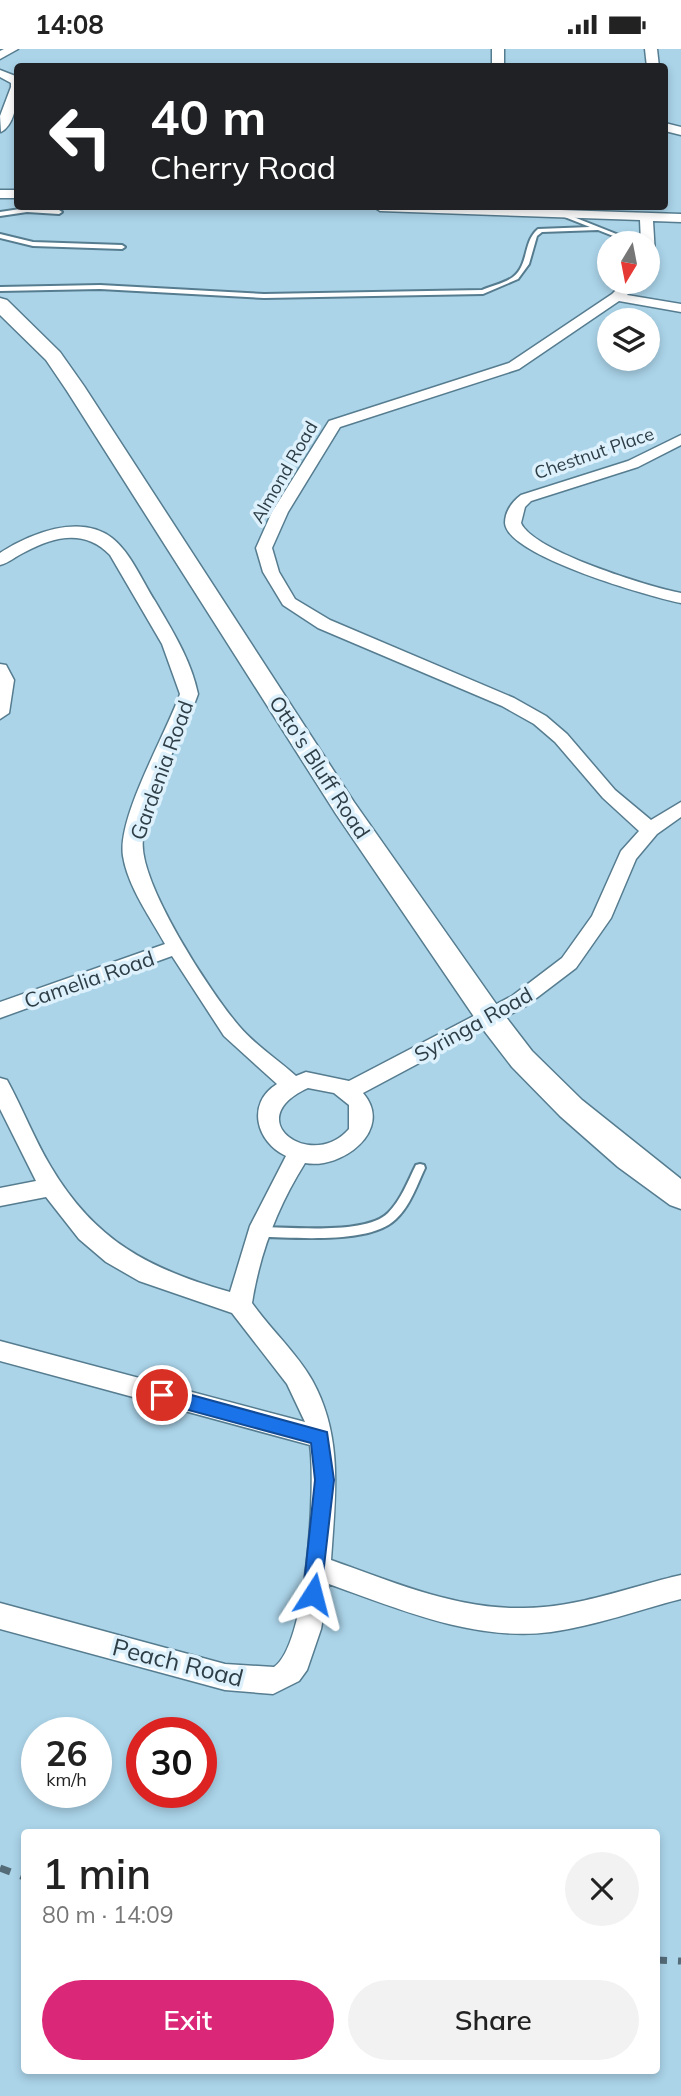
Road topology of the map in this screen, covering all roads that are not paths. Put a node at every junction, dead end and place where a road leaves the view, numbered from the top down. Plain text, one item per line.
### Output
1 (12, 49) edge
2 (0, 55) edge
3 (14, 97) edge
4 (1, 128) edge
5 (18, 210) edge
6 (43, 210) edge
7 (510, 210) edge
8 (59, 212) dead end
9 (559, 213) junction
10 (0, 214) edge
11 (646, 217) junction
12 (681, 218) edge
13 (596, 229) junction
14 (602, 231) edge
15 (647, 231) edge
16 (0, 236) edge
17 (122, 247) dead end
18 (0, 289) edge
19 (620, 294) edge
20 (617, 297) junction
21 (0, 304) edge
22 (681, 308) edge
23 (681, 439) edge
24 (0, 561) edge
25 (681, 598) edge
26 (0, 669) edge
27 (0, 713) edge
28 (681, 808) edge
29 (650, 829) junction
30 (177, 947) junction
31 (0, 1010) edge
32 (489, 1016) junction
33 (291, 1084) junction
34 (0, 1086) edge
35 (349, 1091) junction
36 (299, 1154) junction
37 (420, 1168) dead end
38 (50, 1187) junction
39 (681, 1196) edge
40 (0, 1197) edge
41 (259, 1232) junction
42 (240, 1305) junction
43 (0, 1351) edge
44 (320, 1437) junction
45 (318, 1568) junction
46 (681, 1587) edge
47 (0, 1616) edge

1 - 2 street
3 - 4 street
5 - 10 lane
6 - 8 lane
7 - 9 street
9 - 11 street
9 - 13 lane
11 - 12 street
11 - 15 street
13 - 14 lane
13 - 18 lane
16 - 17 lane
19 - 20 street, Almond Road
20 - 22 street
20 - 29 street, Almond Road
21 - 32 main road, Otto's Bluff Road
23 - 25 street, Chestnut Place
24 - 30 street, Gardenia Road
26 - 27 street
28 - 29 street, Syringa Road
29 - 32 street, Syringa Road
30 - 31 street, Camelia Road
30 - 33 street, Gardenia Road
32 - 35 street, Syringa Road
32 - 39 main road, Otto's Bluff Road
33 - 35 street
33 - 36 street
34 - 38 street
35 - 36 street
36 - 41 street
37 - 41 lane
38 - 40 street
38 - 42 street
41 - 42 street
42 - 44 street
43 - 44 street
44 - 45 street
45 - 46 street
45 - 47 street, Peach Road

